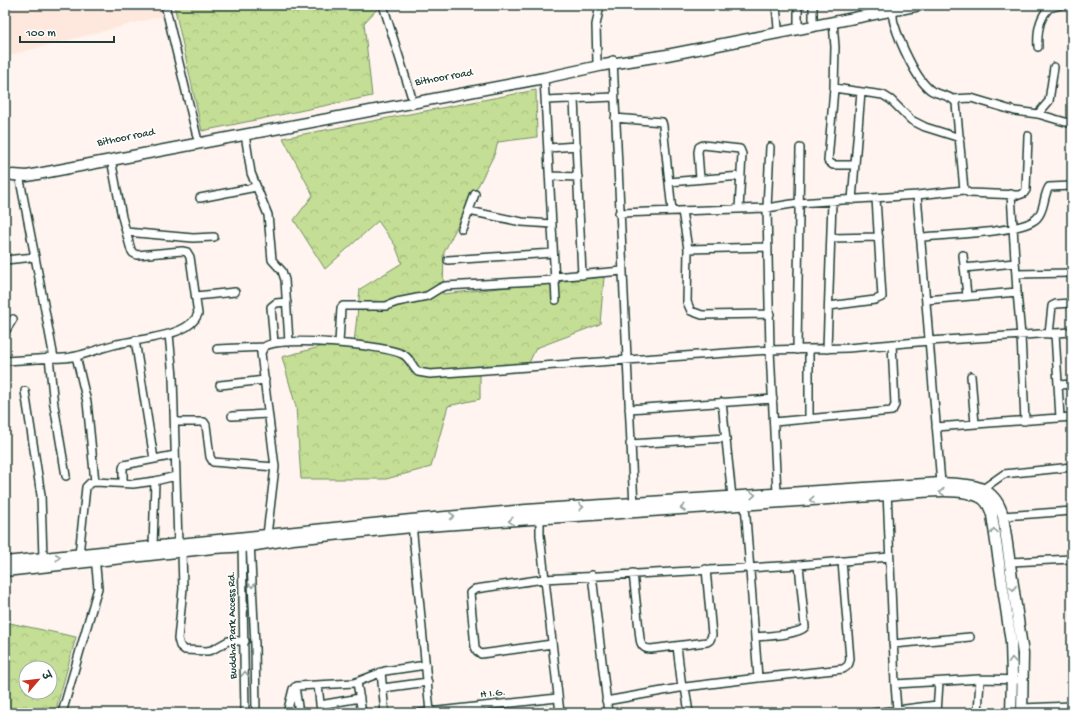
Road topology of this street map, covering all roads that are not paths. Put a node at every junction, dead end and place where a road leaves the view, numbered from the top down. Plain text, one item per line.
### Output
1 (165, 5) edge
2 (383, 5) edge
3 (600, 5) edge
4 (776, 5) edge
5 (798, 5) edge
6 (813, 5) edge
7 (920, 5) edge
8 (1061, 5) edge
9 (892, 7) edge
10 (813, 21) junction
11 (833, 22) junction
12 (798, 24) junction
13 (778, 28) junction
14 (1038, 47) dead end
15 (613, 61) junction
16 (597, 62) junction
17 (1054, 66) dead end
18 (544, 78) junction
19 (834, 88) junction
20 (861, 92) junction
21 (412, 95) junction
22 (614, 97) junction
23 (574, 99) junction
24 (953, 99) junction
25 (546, 100) junction
26 (1038, 114) junction
27 (615, 118) junction
28 (1072, 124) edge
29 (245, 134) junction
30 (1028, 136) dead end
31 (197, 137) junction
32 (960, 138) junction
33 (577, 146) junction
34 (770, 147) dead end
35 (548, 148) junction
36 (800, 148) dead end
37 (111, 159) junction
38 (855, 165) junction
39 (12, 176) edge
40 (550, 176) junction
41 (741, 176) junction
42 (578, 177) junction
43 (700, 179) junction
44 (669, 182) junction
45 (1072, 186) edge
46 (256, 187) junction
47 (964, 190) junction
48 (475, 194) dead end
49 (1011, 194) junction
50 (917, 195) junction
51 (200, 198) dead end
52 (876, 198) junction
53 (852, 200) junction
54 (832, 201) junction
55 (798, 203) junction
56 (767, 208) junction
57 (739, 209) junction
58 (682, 210) junction
59 (469, 211) junction
60 (672, 211) junction
61 (619, 213) junction
62 (552, 224) junction
63 (462, 229) dead end
64 (1012, 229) junction
65 (126, 232) junction
66 (214, 237) dead end
67 (879, 237) junction
68 (920, 237) junction
69 (831, 238) junction
70 (768, 247) junction
71 (688, 249) junction
72 (553, 252) junction
73 (963, 255) dead end
74 (35, 257) junction
75 (5, 260) edge
76 (448, 260) dead end
77 (1015, 263) junction
78 (964, 268) junction
79 (622, 271) junction
80 (1072, 273) edge
81 (1016, 274) junction
82 (582, 275) junction
83 (554, 279) junction
84 (235, 292) dead end
85 (1017, 292) junction
86 (196, 296) junction
87 (967, 296) junction
88 (556, 300) dead end
89 (926, 300) junction
90 (287, 302) junction
91 (1072, 303) edge
92 (829, 306) junction
93 (770, 314) junction
94 (12, 319) dead end
95 (5, 332) edge
96 (1072, 332) edge
97 (1052, 333) junction
98 (169, 334) junction
99 (1021, 336) junction
100 (135, 340) junction
101 (929, 341) junction
102 (289, 342) junction
103 (274, 343) junction
104 (339, 343) junction
105 (892, 344) junction
106 (264, 347) junction
107 (217, 349) dead end
108 (809, 349) junction
109 (827, 349) junction
110 (770, 350) junction
111 (797, 350) junction
112 (76, 356) junction
113 (52, 357) junction
114 (5, 361) edge
115 (626, 361) junction
116 (971, 376) dead end
117 (265, 380) junction
118 (1072, 384) edge
119 (220, 385) dead end
120 (1059, 385) junction
121 (25, 391) dead end
122 (773, 399) junction
123 (722, 402) junction
124 (629, 409) junction
125 (268, 414) junction
126 (232, 416) dead end
127 (1072, 417) edge
128 (1060, 418) junction
129 (809, 419) junction
130 (1025, 421) junction
131 (174, 422) junction
132 (774, 422) junction
133 (975, 424) junction
134 (936, 427) junction
135 (726, 438) junction
136 (630, 444) junction
137 (175, 454) junction
138 (154, 459) junction
139 (275, 467) junction
140 (1072, 467) edge
141 (66, 476) dead end
142 (176, 476) junction
143 (155, 481) junction
144 (95, 482) junction
145 (123, 483) junction
146 (940, 483) junction
147 (983, 489) junction
148 (886, 491) junction
149 (777, 494) junction
150 (975, 496) junction
151 (732, 497) junction
152 (744, 504) junction
153 (634, 508) junction
154 (1072, 511) edge
155 (540, 514) junction
156 (1003, 516) junction
157 (412, 524) junction
158 (267, 535) junction
159 (246, 542) junction
160 (153, 547) junction
161 (180, 548) junction
162 (79, 555) junction
163 (95, 557) junction
164 (888, 557) junction
165 (43, 558) junction
166 (1072, 559) edge
167 (842, 561) junction
168 (5, 562) edge
169 (1010, 562) junction
170 (799, 565) junction
171 (749, 567) junction
172 (706, 569) junction
173 (5, 570) edge
174 (633, 573) junction
175 (592, 576) junction
176 (544, 579) junction
177 (755, 637) junction
178 (970, 638) dead end
179 (245, 641) junction
180 (552, 644) junction
181 (893, 644) junction
182 (678, 646) junction
183 (426, 665) junction
184 (381, 672) junction
185 (758, 678) junction
186 (980, 679) junction
187 (1012, 680) junction
188 (1023, 680) junction
189 (357, 682) junction
190 (428, 682) junction
191 (939, 682) junction
192 (895, 684) junction
193 (318, 685) junction
194 (295, 686) junction
195 (383, 688) junction
196 (683, 688) junction
197 (360, 698) junction
198 (557, 698) junction
199 (606, 701) junction
200 (320, 705) junction
201 (1072, 706) edge
202 (937, 709) edge
203 (897, 710) junction
204 (459, 711) edge
205 (1022, 711) edge
206 (430, 712) junction
207 (62, 713) edge
208 (246, 713) edge
209 (256, 713) edge
210 (287, 713) edge
211 (299, 713) edge
212 (321, 713) edge
213 (362, 713) edge
214 (385, 713) edge
215 (420, 713) edge
216 (560, 713) edge
217 (608, 713) edge
218 (689, 713) edge
219 (874, 713) edge
220 (978, 713) edge
221 (1011, 713) edge

1 - 31 street
2 - 21 street
3 - 16 street
4 - 13 street
5 - 12 street
6 - 10 street
7 - 9 street
8 - 14 street
9 - 10 street, Bithoor road
9 - 11 street
9 - 24 street
10 - 12 street, Bithoor road
11 - 15 street
11 - 19 street
12 - 13 street, Bithoor road
13 - 15 street, Bithoor road
15 - 16 street, Bithoor road
15 - 18 street
15 - 22 street
16 - 21 street, Bithoor road
17 - 26 street
18 - 25 street
18 - 29 street
19 - 20 street
19 - 38 street
20 - 32 street
20 - 38 street
21 - 31 street, Bithoor road
22 - 23 street
22 - 27 street
23 - 25 street
23 - 33 street
24 - 26 street
24 - 32 street
25 - 35 street
26 - 28 street
27 - 44 street
27 - 61 street
29 - 37 street
29 - 46 street
30 - 49 street
31 - 39 street, Bithoor road
32 - 47 street
33 - 35 street
33 - 42 street
34 - 56 street
35 - 40 street
36 - 55 street
37 - 39 street
37 - 65 street
38 - 53 street
39 - 74 street
40 - 42 street
40 - 62 street
41 - 43 street
41 - 43 street
41 - 57 street
42 - 82 street
43 - 44 street
44 - 60 street
45 - 64 street
46 - 51 street
46 - 90 street
47 - 49 street
47 - 50 street
48 - 59 street
49 - 64 street
50 - 52 street
50 - 68 street
52 - 53 street
52 - 67 street
53 - 54 street
54 - 55 street
54 - 69 street
55 - 56 street
55 - 111 street
56 - 57 street
56 - 70 street
57 - 58 street
58 - 60 street
58 - 71 street
59 - 62 street
59 - 63 street
60 - 61 street
61 - 79 street
62 - 72 street
64 - 68 street
64 - 77 street
65 - 66 street
65 - 86 street
67 - 69 street
67 - 92 street
68 - 89 street
69 - 92 street
70 - 71 street
70 - 93 street
71 - 93 street
72 - 76 street
72 - 83 street
73 - 78 street
74 - 75 street
74 - 113 street
77 - 78 street
77 - 81 street
78 - 87 street
79 - 82 street
79 - 115 street
80 - 81 street
81 - 85 street
82 - 83 street
83 - 88 street
83 - 104 street
84 - 86 street
85 - 87 street
85 - 99 street
86 - 98 street
87 - 89 street
89 - 101 street
90 - 102 street
90 - 103 street
91 - 97 street
92 - 109 street
93 - 110 street
94 - 95 street
96 - 97 street
97 - 99 street
97 - 120 street
98 - 100 street
98 - 131 street
99 - 101 street
99 - 130 street
100 - 112 street
100 - 138 street
101 - 105 street
101 - 134 street
102 - 103 street
102 - 104 street
103 - 106 street
104 - 115 street
105 - 109 street
105 - 129 street
106 - 107 street
106 - 117 street
108 - 109 street
108 - 111 street
108 - 129 street
110 - 111 street
110 - 115 street
110 - 122 street
112 - 113 street
112 - 144 street
113 - 114 street
113 - 141 street
115 - 124 street
116 - 133 street
117 - 119 street
117 - 125 street
118 - 120 street
120 - 128 street
121 - 165 street
122 - 123 street
122 - 132 street
123 - 124 street
123 - 135 street
124 - 136 street
125 - 126 street
125 - 139 street
127 - 128 street
128 - 130 street
129 - 132 street
130 - 133 street
131 - 137 street
131 - 139 street
132 - 149 street
133 - 134 street
134 - 146 street
135 - 136 street
135 - 151 street
136 - 153 street
137 - 138 street
137 - 142 street
138 - 145 street
139 - 158 street
140 - 147 street
142 - 143 street
142 - 161 street
143 - 145 street
143 - 160 street
144 - 145 street
144 - 162 street
146 - 147 street
146 - 148 street
147 - 150 street
147 - 156 street
148 - 149 street
150 -> 148 street
148 -> 152 street
148 - 164 street
151 -> 149 street
187 -> 150 street
151 - 153 street
152 -> 153 street
152 - 171 street
153 - 155 street
154 - 156 street
155 - 157 street
155 - 176 street
156 - 169 street
157 - 158 street
157 - 159 street
157 - 183 street
158 - 159 street
159 - 161 street
159 - 179 street, Buddha Park Access Rd.
159 -> 209 street, Buddha Park Access Rd.
160 - 161 street
160 - 163 street
161 - 163 street
161 - 179 street
162 - 163 street
165 -> 162 street
163 - 173 street
163 - 207 street
164 - 167 street
164 - 181 street
165 - 168 street
166 - 169 street
167 - 170 street
167 - 185 street
169 -> 188 street
170 - 171 street
170 - 177 street
171 - 172 street
171 - 177 street
172 - 174 street
172 - 182 street
174 - 175 street
174 - 182 street
175 - 176 street
175 - 199 street
176 - 180 street
176 - 180 street
177 - 185 street
178 - 181 street
208 -> 179 street, Buddha Park Access Rd.
180 - 198 street
181 - 192 street
182 - 196 street
183 - 184 street
183 - 190 street
184 - 189 street
184 - 195 street
185 - 196 street
186 - 187 street
186 - 191 street
186 - 220 street
187 - 188 street
187 - 221 street
188 - 205 street
189 - 193 street
189 - 197 street
190 - 195 street
190 - 206 street
191 - 192 street
191 - 202 street
192 - 203 street
193 - 194 street
193 - 200 street
194 - 210 street
194 - 211 street
195 - 214 street
196 - 199 street
196 - 218 street
197 - 200 street
197 - 213 street
198 - 204 street, H I.G.
198 - 216 street
199 - 217 street
200 - 212 street
201 - 205 street
202 - 203 street
203 - 219 street
204 - 206 street, H I.G.
206 - 215 street, H I.G.

